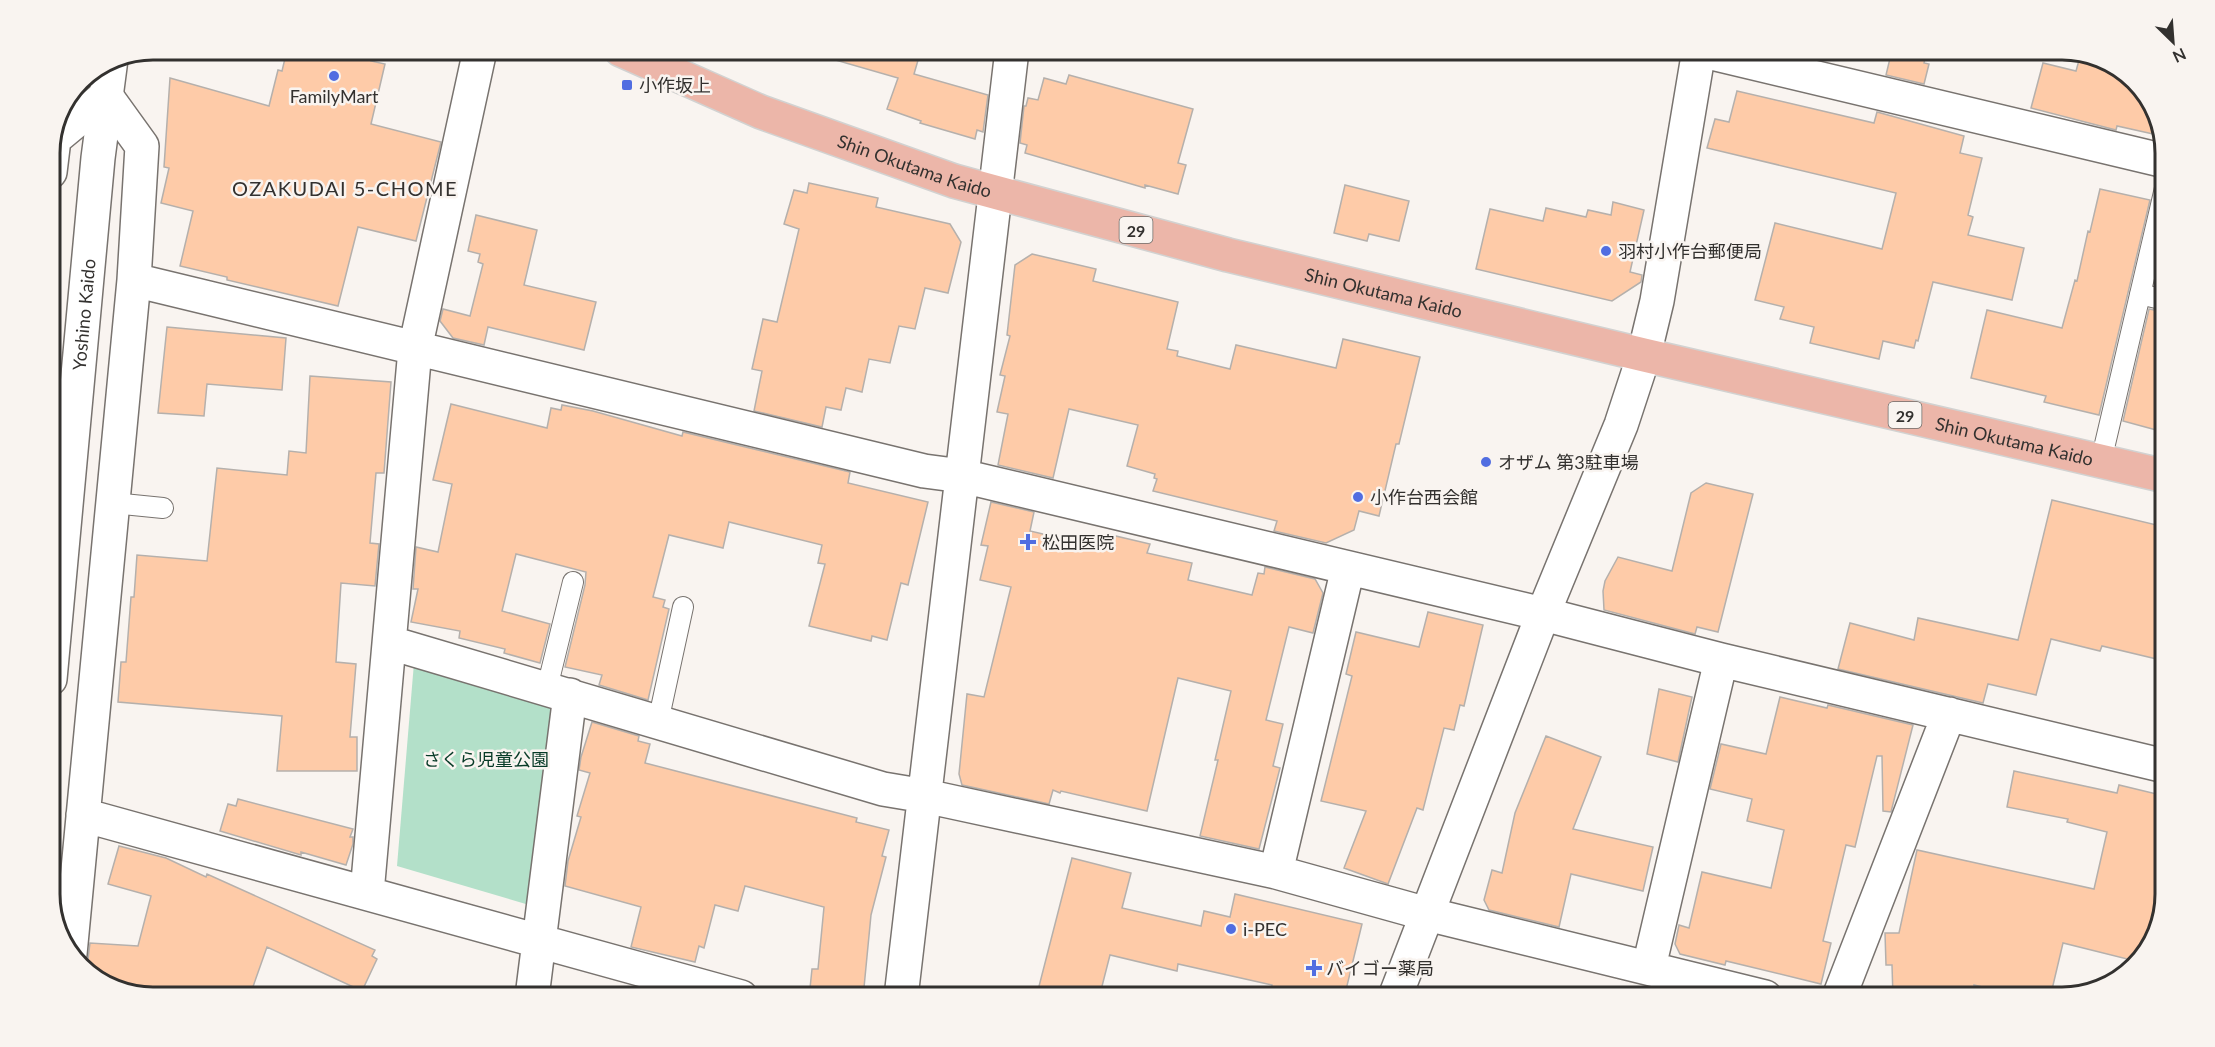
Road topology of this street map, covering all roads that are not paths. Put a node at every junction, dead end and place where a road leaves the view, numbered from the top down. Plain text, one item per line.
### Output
1 (478, 60) edge
2 (644, 60) edge
3 (1011, 60) edge
4 (1697, 60) edge
5 (1741, 60) edge
6 (109, 70) edge
7 (106, 96) junction
8 (63, 132) edge
9 (2155, 159) edge
10 (994, 192) junction
11 (2155, 230) edge
12 (134, 280) junction
13 (2140, 294) junction
14 (2155, 298) edge
15 (415, 349) junction
16 (1644, 355) junction
17 (2101, 461) junction
18 (2155, 474) edge
19 (962, 476) junction
20 (113, 503) junction
21 (163, 508) dead end
22 (1348, 568) junction
23 (60, 570) edge
24 (573, 582) dead end
25 (683, 607) dead end
26 (1544, 614) junction
27 (391, 643) junction
28 (1721, 660) junction
29 (558, 692) junction
30 (1949, 714) junction
31 (657, 722) junction
32 (2155, 764) edge
33 (926, 796) junction
34 (84, 815) junction
35 (1276, 872) junction
36 (367, 893) junction
37 (1427, 914) junction
38 (72, 938) edge
39 (538, 942) junction
40 (1649, 967) junction
41 (533, 987) edge
42 (701, 987) edge
43 (902, 987) edge
44 (1399, 987) edge
45 (1724, 987) edge
46 (1843, 987) edge

1 - 15 street
2 - 10 main road, Shin Okutama Kaido / 29
3 - 10 street
4 - 16 street
5 - 9 street
6 - 7 street, Yoshino Kaido
7 - 8 street
7 - 12 street
7 - 23 street, Yoshino Kaido
10 - 16 main road, Shin Okutama Kaido / 29
10 - 19 street
11 - 13 lane
12 - 15 street
12 - 20 street
13 - 14 lane
13 - 17 lane
15 - 19 street
15 - 27 street
16 - 17 main road, Shin Okutama Kaido / 29
16 - 26 street
17 - 18 main road, Shin Okutama Kaido / 29
19 - 22 street
19 - 33 street
20 - 21 lane
20 - 34 street
22 - 26 street
22 - 35 street
24 - 29 lane
25 - 31 lane
26 - 28 street
26 - 37 street
27 - 29 street
27 - 36 street
28 - 30 street
28 - 40 street
29 - 31 street
29 - 39 street
30 - 32 street
30 - 46 street
31 - 33 street
33 - 35 street
33 - 43 street
34 - 36 street
34 - 38 street
35 - 37 street
36 - 39 street
37 - 40 street
37 - 44 street
39 - 41 street
39 - 42 street
40 - 45 street

